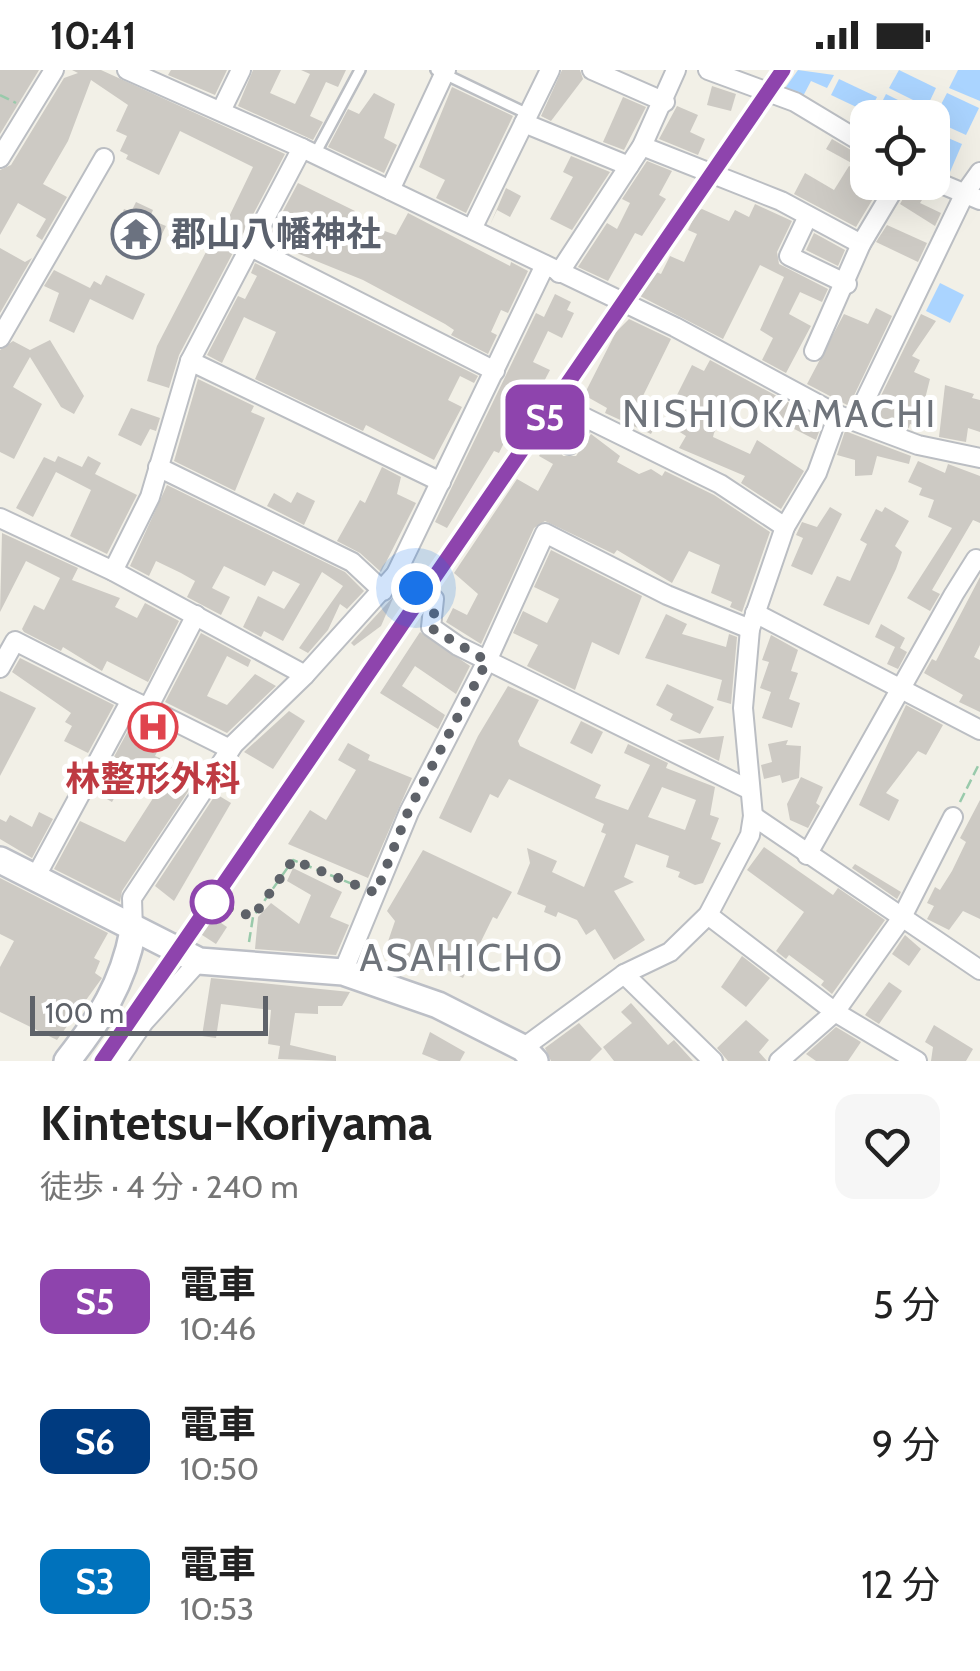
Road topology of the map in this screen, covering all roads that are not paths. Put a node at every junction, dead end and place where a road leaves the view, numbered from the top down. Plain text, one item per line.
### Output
1 (54, 70) edge
2 (127, 70) edge
3 (241, 70) edge
4 (360, 70) edge
5 (550, 70) edge
6 (592, 70) edge
7 (676, 70) edge
8 (708, 70) edge
9 (442, 72) edge
10 (665, 102) junction
11 (221, 112) junction
12 (526, 118) junction
13 (850, 135) edge
14 (642, 146) junction
15 (309, 151) junction
16 (0, 158) edge
17 (104, 158) dead end
18 (629, 166) junction
19 (980, 172) edge
20 (390, 190) junction
21 (972, 197) edge
22 (888, 200) edge
23 (808, 216) junction
24 (472, 228) junction
25 (862, 244) junction
26 (248, 246) junction
27 (552, 269) junction
28 (847, 284) junction
29 (0, 338) edge
30 (814, 352) dead end
31 (190, 360) junction
32 (496, 371) junction
33 (846, 418) junction
34 (570, 445) dead end
35 (980, 458) edge
36 (158, 467) junction
37 (441, 482) junction
38 (0, 518) edge
39 (785, 528) junction
40 (980, 561) edge
41 (113, 571) junction
42 (396, 574) junction
43 (384, 591) junction
44 (196, 615) junction
45 (753, 621) junction
46 (487, 661) junction
47 (0, 668) edge
48 (305, 675) junction
49 (902, 688) junction
50 (140, 704) junction
51 (980, 730) edge
52 (230, 749) junction
53 (748, 790) junction
54 (753, 816) junction
55 (953, 817) road end
56 (807, 855) junction
57 (0, 860) edge
58 (35, 878) junction
59 (708, 915) junction
60 (901, 919) junction
61 (133, 931) junction
62 (198, 961) junction
63 (980, 970) edge
64 (343, 972) junction
65 (624, 974) junction
66 (835, 1012) junction
67 (529, 1055) edge
68 (67, 1061) edge
69 (117, 1061) edge
70 (713, 1061) edge
71 (779, 1061) edge
72 (917, 1061) edge

1 - 16 street
2 - 11 street
3 - 11 street
4 - 15 lane
5 - 12 street
6 - 10 street
7 - 10 street
8 - 13 street
9 - 12 lane
9 - 20 street
10 - 14 street
11 - 15 street
12 - 18 street
12 - 24 street
14 - 18 street
14 - 23 street
15 - 20 street
15 - 26 street
17 - 29 street
18 - 27 street
19 - 21 street
20 - 24 street
21 - 33 street
22 - 25 street
23 - 25 street
23 - 28 street
24 - 27 street
25 - 28 street
26 - 31 street
26 - 32 street
27 - 32 street
27 - 33 street
28 - 30 street
31 - 36 street
31 - 37 street
32 - 37 street
33 - 35 street
33 - 39 street
34 - 39 street
36 - 41 street
36 - 43 street
37 - 42 street
38 - 41 street
39 - 45 street
40 - 49 street
41 - 44 street
42 - 43 street
42 - 46 street
43 - 48 street
44 - 48 street
44 - 50 street
45 - 46 street
45 - 49 street
45 - 53 street
46 - 53 street
46 - 64 street
47 - 50 street
48 - 52 street
49 - 51 street
49 - 56 street
50 - 52 street
50 - 58 street
52 - 61 street
53 - 54 street
54 - 56 street
54 - 59 street
55 - 60 street
56 - 60 street
57 - 58 main road
58 - 61 main road
59 - 65 street
59 - 66 street
60 - 63 street
60 - 66 street
61 - 62 main road
61 - 68 main road
62 - 64 main road
62 - 69 street
64 - 67 main road
65 - 67 street
65 - 70 street
66 - 71 street
66 - 72 street

